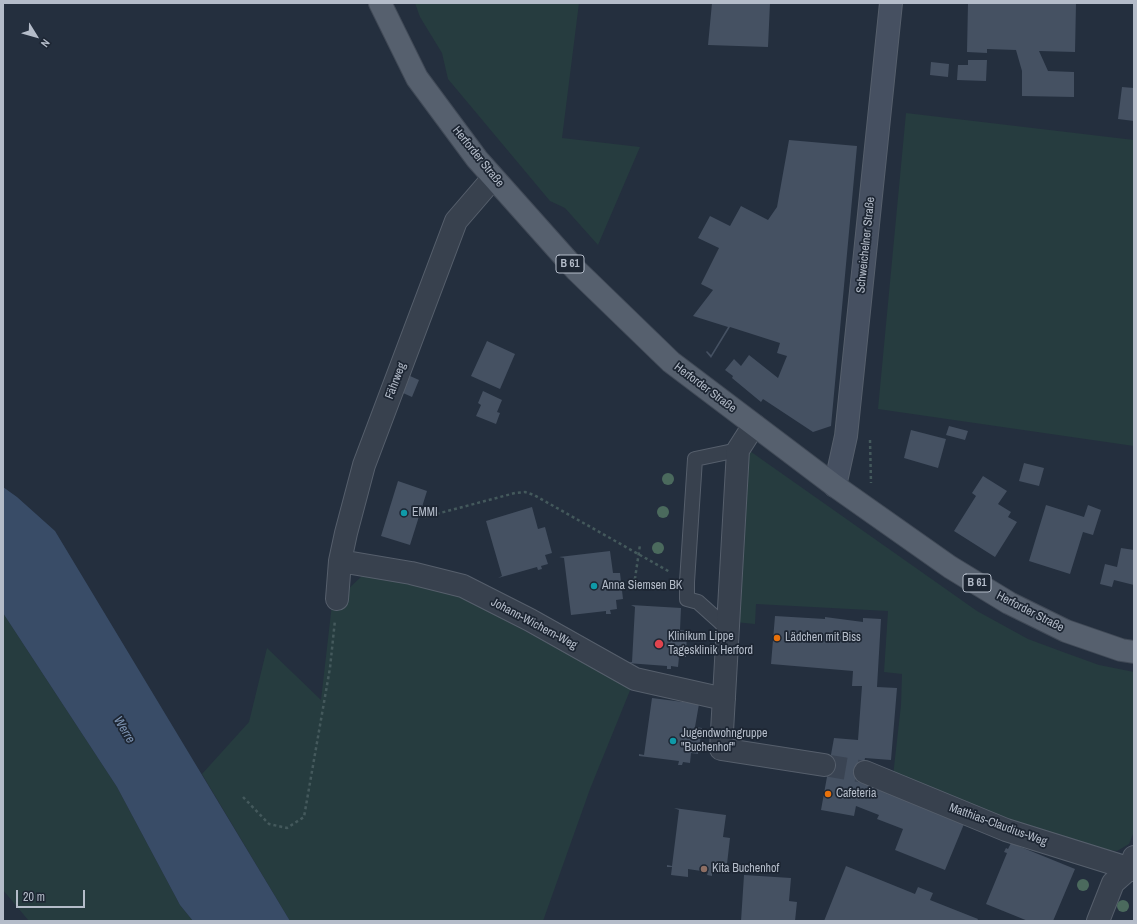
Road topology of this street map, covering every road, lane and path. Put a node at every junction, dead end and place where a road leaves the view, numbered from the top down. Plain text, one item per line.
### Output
1 (380, 3) edge
2 (891, 3) edge
3 (493, 178) junction
4 (754, 425) junction
5 (738, 450) junction
6 (835, 486) junction
7 (425, 517) dead end
8 (640, 545) dead end
9 (639, 554) junction
10 (340, 561) junction
11 (687, 582) junction
12 (634, 585) dead end
13 (337, 599) joint
14 (728, 629) junction
15 (1134, 652) edge
16 (724, 699) junction
17 (824, 765) tunnel mouth
18 (865, 772) tunnel mouth
19 (243, 797) dead end
20 (1133, 865) edge
21 (1098, 921) edge

1 - 3 main road, Herforder Straße / B 61
2 - 6 street, Schweichelner Straße
3 - 4 main road, Herforder Straße / B 61
3 - 10 street, Fährweg
4 - 5 street
4 - 6 main road, Herforder Straße / B 61
5 - 11 lane
5 - 14 street
6 - 15 main road, Herforder Straße / B 61
7 - 9 path
8 - 9 path
9 - 11 path
9 - 12 path
10 - 13 street, Fährweg
10 - 16 street, Johann-Wichern-Weg
11 - 14 lane
13 - 19 path
14 - 16 street
16 - 17 street
18 - 20 street, Matthias-Claudius-Weg
20 - 21 street

